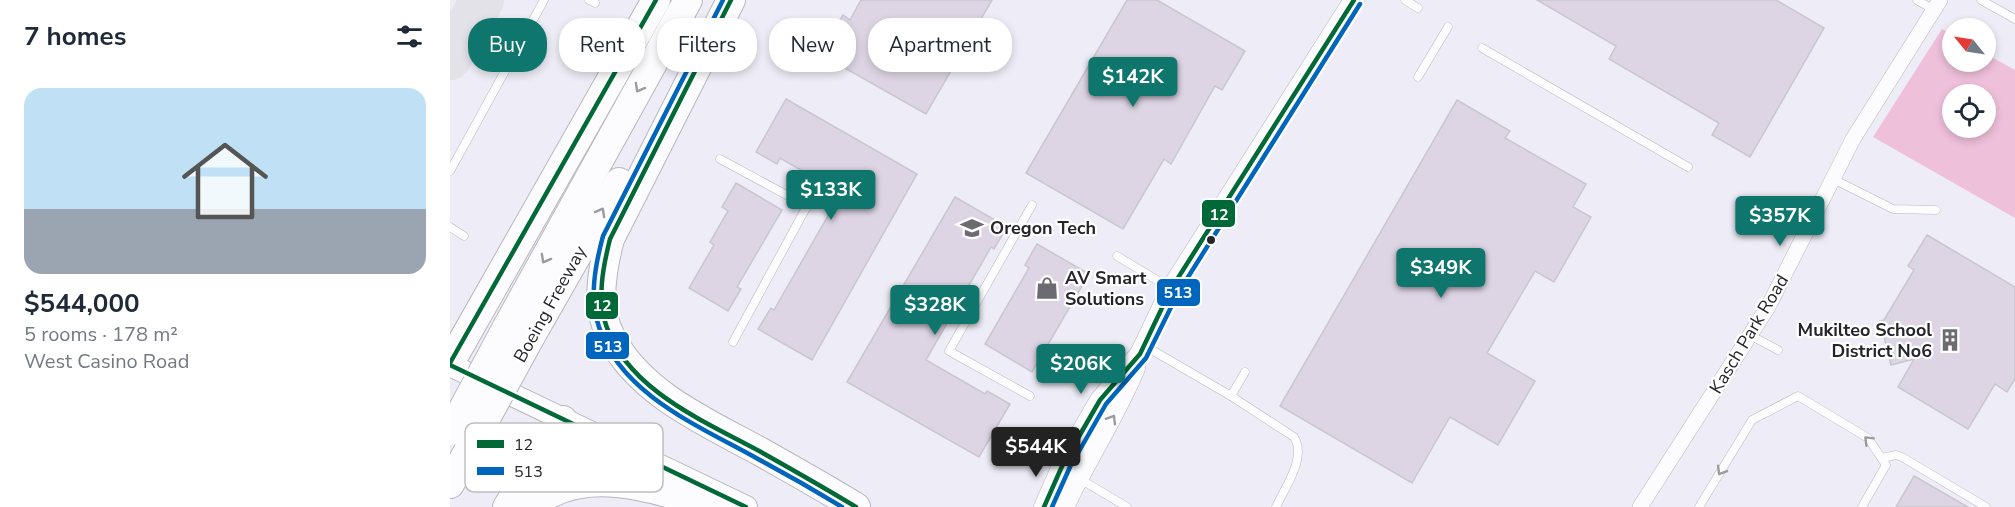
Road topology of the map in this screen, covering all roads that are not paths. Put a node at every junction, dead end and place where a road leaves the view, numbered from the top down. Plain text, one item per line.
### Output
1 (544, 0) edge
2 (656, 0) edge
3 (688, 0) edge
4 (724, 0) edge
5 (731, 0) edge
6 (1354, 0) edge
7 (1405, 0) edge
8 (1917, 0) edge
9 (1982, 0) edge
10 (1937, 5) edge
11 (1418, 8) dead end
12 (2015, 19) edge
13 (1448, 27) dead end
14 (1482, 48) dead end
15 (1418, 77) dead end
16 (720, 159) dead end
17 (1688, 167) dead end
18 (450, 171) edge
19 (1833, 179) junction
20 (1032, 205) dead end
21 (1936, 210) dead end
22 (450, 227) edge
23 (464, 236) dead end
24 (1117, 256) dead end
25 (1172, 289) junction
26 (520, 331) junction
27 (1750, 336) junction
28 (733, 342) dead end
29 (1143, 350) junction
30 (1779, 350) dead end
31 (450, 364) edge
32 (1245, 372) dead end
33 (1029, 396) dead end
34 (1232, 396) junction
35 (563, 420) junction
36 (465, 423) edge
37 (561, 423) edge
38 (569, 423) edge
39 (458, 435) edge
40 (1882, 458) junction
41 (663, 468) edge
42 (1077, 478) junction
43 (450, 484) edge
44 (517, 492) edge
45 (558, 492) edge
46 (662, 492) edge
47 (507, 507) edge
48 (530, 507) edge
49 (715, 507) edge
50 (746, 507) edge
51 (856, 507) edge
52 (1044, 507) edge
53 (1064, 507) edge
54 (1127, 507) edge
55 (1276, 507) edge
56 (1640, 507) edge
57 (1699, 507) edge
58 (1862, 507) edge
59 (1986, 507) edge

1 - 18 lane
2 - 31 highway
3 -> 26 highway, Boeing Freeway
26 -> 4 highway, Boeing Freeway
5 - 51 highway
6 - 25 street
7 - 11 lane
8 - 10 lane
9 - 12 lane
10 - 19 street, Kasch Park Road
13 - 15 lane
14 - 17 lane
16 - 28 lane
19 - 21 lane
19 - 27 street, Kasch Park Road
20 - 33 lane
22 - 23 lane
24 - 25 lane
25 - 29 street
26 - 36 highway, Boeing Freeway, bridge
27 - 30 lane
27 - 56 street, Kasch Park Road
29 - 34 lane
42 -> 29 street
29 - 52 street
31 - 35 main road
32 - 34 lane
34 - 55 lane
35 - 37 highway
35 - 38 main road
39 - 43 highway, Boeing Freeway
40 -> 57 lane
40 - 58 lane
40 - 59 lane
41 - 50 main road
42 - 53 street
42 - 54 lane
44 - 47 highway
45 - 48 highway
46 - 49 highway

